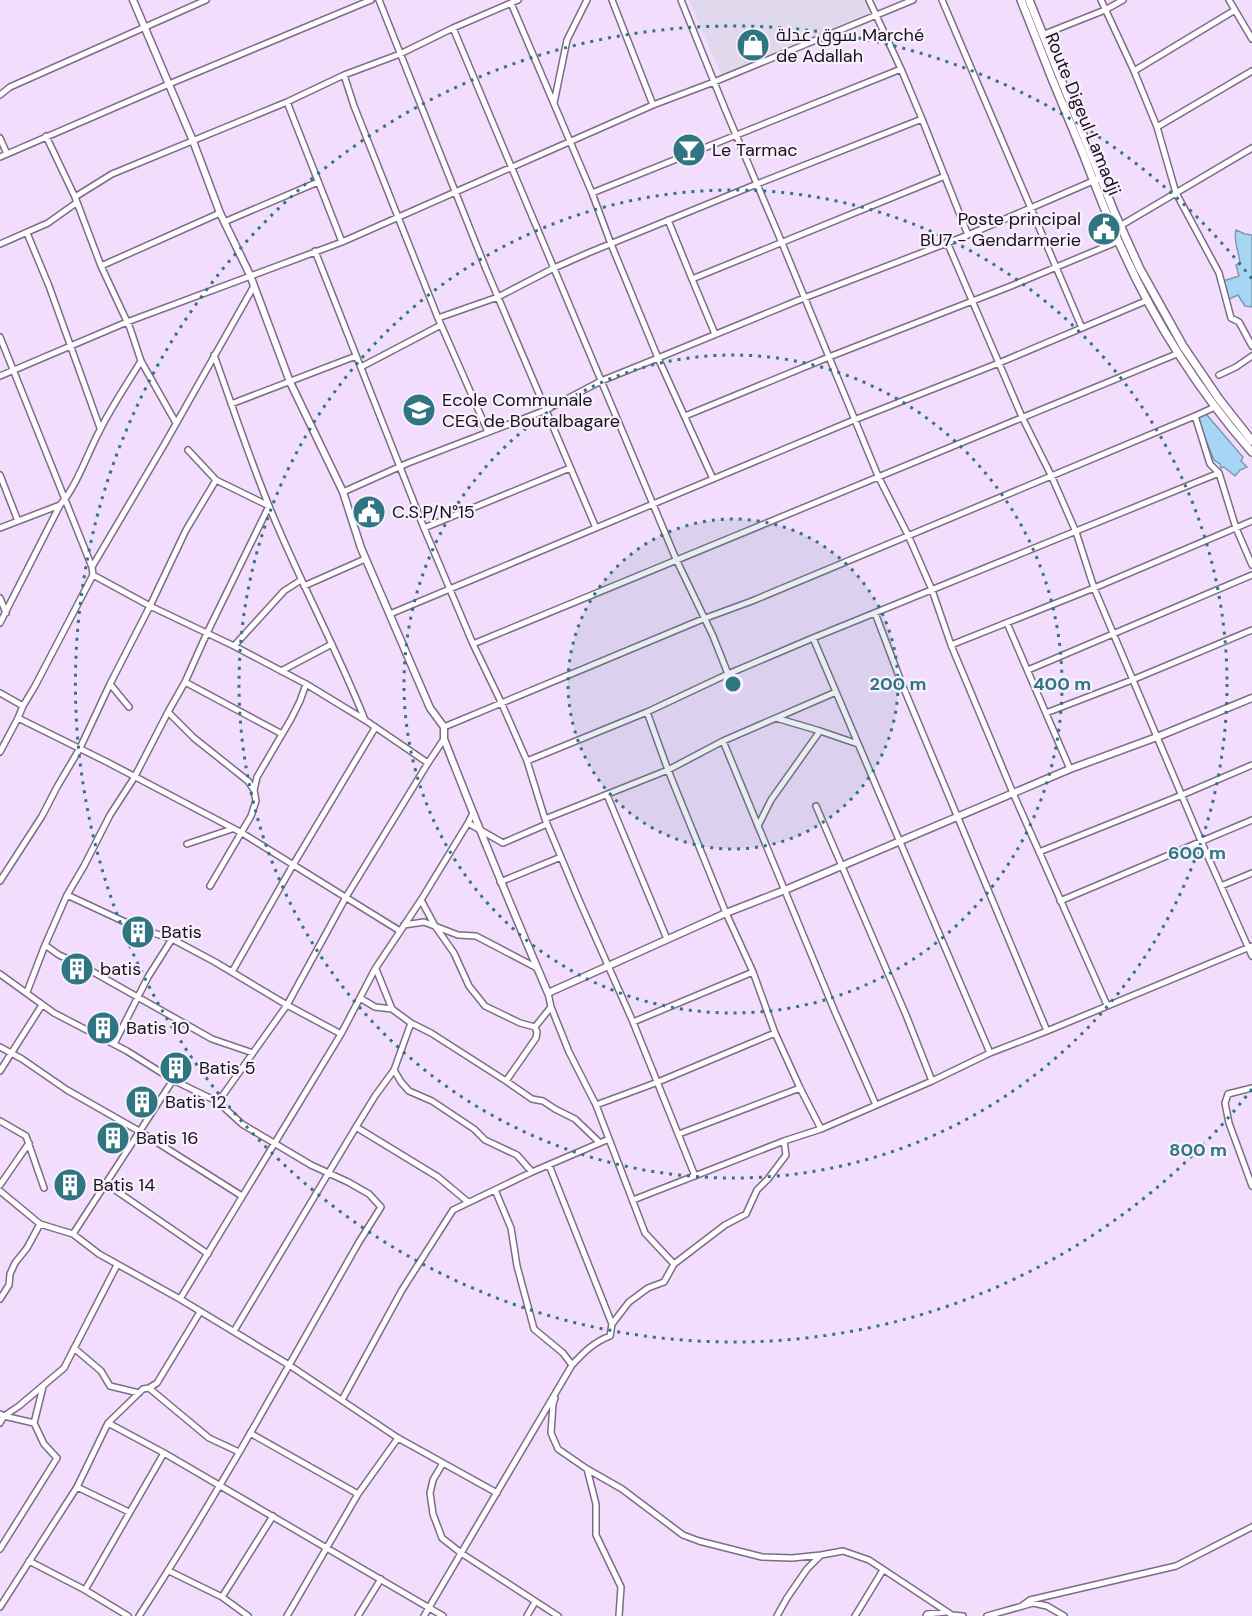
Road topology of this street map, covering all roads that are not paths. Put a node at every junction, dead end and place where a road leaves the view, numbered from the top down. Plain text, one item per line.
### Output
1 (133, 0) edge
2 (206, 0) edge
3 (371, 0) edge
4 (379, 0) edge
5 (518, 0) edge
6 (587, 0) edge
7 (612, 0) edge
8 (681, 0) edge
9 (869, 0) edge
10 (913, 0) edge
11 (942, 0) edge
12 (1021, 0) edge
13 (1029, 0) edge
14 (1101, 0) edge
15 (1124, 0) edge
16 (1229, 0) edge
17 (511, 3) junction
18 (1106, 10) junction
19 (1235, 10) junction
20 (876, 15) junction
21 (144, 26) junction
22 (453, 28) junction
23 (1042, 35) junction
24 (1252, 39) edge
25 (400, 54) junction
26 (902, 69) junction
27 (1134, 71) junction
28 (1252, 71) edge
29 (344, 75) junction
30 (714, 82) junction
31 (169, 84) junction
32 (0, 95) edge
33 (287, 102) junction
34 (554, 105) junction
35 (653, 105) junction
36 (922, 119) junction
37 (1157, 127) junction
38 (736, 135) junction
39 (46, 136) junction
40 (0, 138) edge
41 (193, 141) junction
42 (570, 142) junction
43 (1252, 148) edge
44 (7, 154) junction
45 (0, 157) edge
46 (511, 167) junction
47 (945, 176) junction
48 (1097, 180) junction
49 (318, 182) junction
50 (757, 184) junction
51 (456, 192) junction
52 (592, 193) junction
53 (1176, 193) junction
54 (75, 200) junction
55 (1031, 208) junction
56 (220, 213) junction
57 (399, 217) junction
58 (668, 220) junction
59 (224, 222) junction
60 (1120, 226) junction
61 (27, 233) junction
62 (968, 235) junction
63 (1119, 241) junction
64 (342, 242) junction
65 (947, 242) junction
66 (782, 243) junction
67 (0, 244) edge
68 (611, 244) junction
69 (315, 251) junction
70 (101, 266) junction
71 (1055, 267) junction
72 (554, 268) junction
73 (250, 275) junction
74 (692, 279) junction
75 (254, 286) junction
76 (498, 297) junction
77 (804, 298) junction
78 (972, 300) junction
79 (1148, 300) junction
80 (438, 318) junction
81 (127, 322) junction
82 (441, 325) junction
83 (1082, 328) junction
84 (715, 334) junction
85 (0, 337) edge
86 (71, 346) junction
87 (1252, 346) edge
88 (1179, 353) junction
89 (214, 355) junction
90 (356, 356) junction
91 (1252, 356) edge
92 (829, 357) junction
93 (658, 358) junction
94 (141, 361) junction
95 (999, 363) junction
96 (361, 367) junction
97 (14, 371) junction
98 (1219, 375) dead end
99 (0, 376) edge
100 (601, 381) junction
101 (290, 382) junction
102 (231, 404) junction
103 (1215, 407) junction
104 (546, 410) junction
105 (685, 416) junction
106 (1195, 416) junction
107 (1022, 417) junction
108 (854, 420) junction
109 (176, 423) junction
110 (100, 428) junction
111 (488, 432) junction
112 (1252, 441) edge
113 (188, 450) dead end
114 (1252, 452) edge
115 (400, 467) junction
116 (570, 468) junction
117 (1219, 473) junction
118 (0, 475) edge
119 (1051, 475) junction
120 (878, 476) junction
121 (713, 479) junction
122 (216, 480) junction
123 (343, 492) junction
124 (65, 499) junction
125 (653, 504) junction
126 (60, 505) junction
127 (269, 506) junction
128 (18, 521) junction
129 (1252, 521) edge
130 (0, 528) edge
131 (424, 528) junction
132 (596, 528) junction
133 (1236, 528) junction
134 (1076, 532) junction
135 (908, 535) junction
136 (365, 559) junction
137 (676, 559) junction
138 (1252, 565) edge
139 (92, 567) junction
140 (93, 575) junction
141 (1252, 575) edge
142 (302, 583) junction
143 (1094, 588) junction
144 (450, 590) junction
145 (932, 590) junction
146 (0, 598) edge
147 (150, 606) junction
148 (6, 613) junction
149 (875, 613) junction
150 (390, 614) junction
151 (703, 619) junction
152 (0, 623) edge
153 (1007, 623) junction
154 (1252, 630) edge
155 (207, 633) junction
156 (1113, 634) junction
157 (813, 639) junction
158 (332, 644) junction
159 (473, 644) junction
160 (951, 645) junction
161 (234, 646) junction
162 (1028, 670) junction
163 (281, 671) junction
164 (728, 674) junction
165 (1132, 680) junction
166 (185, 682) junction
167 (110, 684) junction
168 (306, 684) junction
169 (836, 692) junction
170 (0, 693) edge
171 (1252, 698) edge
172 (501, 702) junction
173 (22, 706) junction
174 (129, 707) dead end
175 (647, 711) junction
176 (168, 712) junction
177 (1046, 713) junction
178 (18, 718) junction
179 (776, 718) junction
180 (365, 720) junction
181 (444, 727) junction
182 (375, 728) junction
183 (820, 730) junction
184 (282, 734) junction
185 (1157, 737) junction
186 (444, 739) junction
187 (723, 741) junction
188 (858, 744) junction
189 (80, 748) junction
190 (0, 752) edge
191 (527, 761) junction
192 (428, 763) junction
193 (1252, 765) edge
194 (1070, 769) junction
195 (668, 770) junction
196 (135, 778) junction
197 (254, 790) junction
198 (1013, 793) junction
199 (607, 795) junction
200 (1182, 795) junction
201 (816, 806) dead end
202 (473, 813) junction
203 (957, 818) junction
204 (1252, 820) edge
205 (546, 821) junction
206 (468, 823) junction
207 (758, 825) junction
208 (232, 829) junction
209 (479, 831) junction
210 (242, 833) junction
211 (900, 841) junction
212 (1201, 841) junction
213 (187, 844) dead end
214 (1040, 852) junction
215 (561, 857) junction
216 (293, 865) junction
217 (843, 866) junction
218 (1252, 873) edge
219 (0, 881) edge
220 (500, 882) junction
221 (210, 886) dead end
222 (1221, 886) junction
223 (785, 890) junction
224 (68, 895) junction
225 (346, 897) junction
226 (421, 900) junction
227 (1060, 900) junction
228 (726, 912) junction
229 (404, 925) junction
230 (435, 926) junction
231 (400, 931) junction
232 (172, 939) junction
233 (667, 939) junction
234 (45, 945) junction
235 (1250, 947) edge
236 (1252, 956) edge
237 (608, 965) junction
238 (537, 968) junction
239 (375, 969) junction
240 (232, 972) junction
241 (753, 972) junction
242 (0, 974) edge
243 (27, 992) junction
244 (548, 993) junction
245 (137, 998) junction
246 (360, 998) junction
247 (42, 1005) junction
248 (287, 1005) junction
249 (1107, 1005) junction
250 (551, 1007) junction
251 (392, 1009) junction
252 (633, 1022) junction
253 (411, 1023) junction
254 (535, 1027) junction
255 (1047, 1031) junction
256 (775, 1033) junction
257 (341, 1034) junction
258 (114, 1044) junction
259 (0, 1047) edge
260 (253, 1053) junction
261 (990, 1053) junction
262 (11, 1054) junction
263 (394, 1070) junction
264 (0, 1071) edge
265 (173, 1080) junction
266 (506, 1081) junction
267 (932, 1081) junction
268 (658, 1082) junction
269 (800, 1088) junction
270 (1252, 1088) edge
271 (218, 1102) junction
272 (596, 1105) junction
273 (876, 1105) junction
274 (0, 1121) edge
275 (356, 1127) junction
276 (821, 1129) junction
277 (139, 1131) junction
278 (679, 1134) junction
279 (609, 1139) junction
280 (784, 1141) junction
281 (274, 1142) junction
282 (599, 1142) junction
283 (29, 1143) junction
284 (549, 1164) junction
285 (532, 1172) junction
286 (329, 1173) junction
287 (695, 1176) junction
288 (105, 1184) junction
289 (0, 1185) edge
290 (1252, 1186) edge
291 (44, 1188) dead end
292 (495, 1190) junction
293 (0, 1191) edge
294 (242, 1196) junction
295 (633, 1200) junction
296 (468, 1202) junction
297 (40, 1224) junction
298 (73, 1234) junction
299 (208, 1254) junction
300 (674, 1264) junction
301 (117, 1265) junction
302 (0, 1299) edge
303 (180, 1299) junction
304 (200, 1312) junction
305 (612, 1324) junction
306 (234, 1331) junction
307 (74, 1348) junction
308 (289, 1365) junction
309 (572, 1365) junction
310 (43, 1386) junction
311 (148, 1388) junction
312 (558, 1388) junction
313 (139, 1393) junction
314 (342, 1401) junction
315 (2, 1415) edge
316 (0, 1423) edge
317 (34, 1423) junction
318 (108, 1423) junction
319 (250, 1433) junction
320 (398, 1438) junction
321 (239, 1452) junction
322 (164, 1453) junction
323 (443, 1463) junction
324 (587, 1469) junction
325 (219, 1486) junction
326 (76, 1487) junction
327 (497, 1492) junction
328 (358, 1494) junction
329 (129, 1512) junction
330 (273, 1516) junction
331 (1252, 1527) edge
332 (0, 1549) edge
333 (326, 1549) junction
334 (461, 1553) junction
335 (821, 1555) junction
336 (29, 1561) junction
337 (169, 1570) junction
338 (883, 1570) junction
339 (381, 1579) junction
340 (85, 1590) junction
341 (222, 1597) junction
342 (535, 1602) junction
343 (1023, 1605) junction
344 (0, 1607) edge
345 (429, 1608) junction
346 (946, 1612) junction
347 (128, 1616) edge
348 (139, 1616) edge
349 (248, 1616) edge
350 (287, 1616) edge
351 (358, 1616) edge
352 (424, 1616) edge
353 (443, 1616) edge
354 (527, 1616) edge
355 (558, 1616) edge
356 (619, 1616) edge
357 (777, 1616) edge
358 (855, 1616) edge
359 (926, 1616) edge
360 (963, 1616) edge
361 (987, 1616) edge
362 (1064, 1616) edge

1 - 21 street
2 - 21 street
3 - 31 street
4 - 25 street
5 - 17 street
6 - 34 street
7 - 35 street
8 - 30 street
9 - 20 street
10 - 20 street
11 - 55 street
12 - 48 main road, Route Digeul Lamadji
13 - 23 main road
14 - 18 street
15 - 18 street
16 - 19 street
17 - 22 street
17 - 34 street
18 - 23 street
18 - 27 street
19 - 24 street
19 - 27 street
20 - 26 street
20 - 30 street
21 - 31 street
21 - 32 street
22 - 25 street
22 - 46 street
23 - 48 main road
25 - 29 street
25 - 51 street
26 - 36 street
26 - 38 street
27 - 37 street
28 - 37 street
29 - 33 street
29 - 57 street
30 - 35 street
30 - 38 street
31 - 39 street
31 - 41 street
33 - 41 street
33 - 49 street
34 - 42 street
35 - 42 street
36 - 47 street
36 - 50 street
37 - 53 street
38 - 50 street
38 - 52 street
39 - 44 street
39 - 54 street
40 - 44 street
41 - 54 street
41 - 56 street
42 - 46 street
42 - 52 street
43 - 53 street
44 - 45 street
46 - 51 street
46 - 72 street
47 - 62 street
47 - 66 street
48 - 55 street
48 - 60 main road
48 - 63 main road, Route Digeul Lamadji
49 - 59 street
49 - 64 street
50 - 58 street
50 - 66 street
51 - 57 street
51 - 76 street
52 - 68 street
53 - 60 street
53 - 87 street
54 - 61 street
54 - 70 street
55 - 62 street
55 - 71 street
56 - 59 street
56 - 70 street
57 - 64 street
57 - 80 street
58 - 68 street
58 - 74 street
59 - 73 street
60 - 112 main road
61 - 67 street
61 - 86 street
62 - 65 street
63 - 71 street
63 - 79 main road, Route Digeul Lamadji
64 - 69 street
65 - 77 street
65 - 78 street
66 - 74 street
66 - 77 street
68 - 72 street
68 - 93 street
69 - 73 street
69 - 90 street
70 - 81 street
71 - 78 street
71 - 83 street
72 - 76 street
72 - 100 street
73 - 75 street
73 - 81 street
74 - 84 street
75 - 89 street
75 - 101 street
76 - 80 street
76 - 104 street
77 - 84 street
77 - 92 street
78 - 92 street
78 - 95 street
79 - 83 street
79 - 88 main road, Route Digeul Lamadji
80 - 82 street
81 - 86 street
81 - 94 street
82 - 96 street
82 - 111 street
83 - 95 street
84 - 93 street
85 - 97 street
86 - 97 street
86 - 110 street
88 - 103 main road, Route Digeul Lamadji
88 - 107 street
89 - 102 street
89 - 109 street
90 - 96 street
90 - 101 street
91 - 98 street
92 - 105 street
92 - 108 street
93 - 100 street
93 - 105 street
94 - 109 street
94 - 110 street
95 - 107 street
95 - 108 street
96 - 115 street
97 - 99 street
97 - 124 street
100 - 104 street
100 - 125 street
101 - 102 street
101 - 123 street
102 - 127 street
103 - 106 street
103 - 114 main road, Route Digeul Lamadji
104 - 111 street
104 - 116 street
105 - 121 street
106 - 117 street
106 - 119 street
107 - 119 street
107 - 120 street
108 - 120 street
108 - 121 street
109 - 139 street
110 - 124 street
111 - 115 street
113 - 122 street
115 - 123 street
115 - 131 street
116 - 131 street
116 - 132 street
117 - 133 street
117 - 134 street
118 - 128 street
119 - 134 street
119 - 135 street
120 - 135 street
120 - 137 street
121 - 125 street
122 - 127 street
122 - 147 street
123 - 136 street
124 - 126 street
124 - 139 street
125 - 132 street
125 - 137 street
126 - 128 street
126 - 148 street
127 - 142 street
127 - 155 street
128 - 130 street
129 - 133 street
131 - 144 street
132 - 144 street
133 - 138 street
133 - 143 street
134 - 143 street
134 - 145 street
135 - 145 street
135 - 151 street
136 - 142 street
136 - 150 street
137 - 151 street
137 - 159 street
139 - 140 street
140 - 147 street
140 - 173 street
141 - 156 street
142 - 158 street
142 - 161 street
143 - 153 street
143 - 156 street
144 - 150 street
144 - 159 street
145 - 149 street
145 - 160 street
146 - 148 street
147 - 155 street
147 - 167 street
148 - 152 street
149 - 157 street
149 - 203 street
150 - 181 street
151 - 164 street
151 - 172 street
153 - 160 street
153 - 162 street
154 - 165 street
155 - 161 street
155 - 166 street
156 - 162 street
156 - 165 street
157 - 164 street
157 - 169 street
158 - 163 street
158 - 180 street
159 - 172 street
160 - 198 street
161 - 163 street
162 - 177 street
163 - 168 street
164 - 175 street
165 - 177 street
165 - 185 street
166 - 176 street
166 - 184 street
167 - 174 street
167 - 189 street
168 - 180 street
168 - 184 street
169 - 179 street
169 - 188 street
170 - 173 street
171 - 185 street
172 - 181 street
172 - 191 street
173 - 178 street
175 - 191 street
175 - 195 street
176 - 196 street
176 - 197 street
177 - 194 street
178 - 189 street
178 - 190 street
179 - 183 street
179 - 187 street
180 - 182 street
181 - 186 street
182 - 192 street
182 - 216 street
183 - 188 street
183 - 207 street
184 - 197 street
185 - 194 street
185 - 200 street
186 - 192 street
186 - 202 street
187 - 195 street
187 - 207 street
188 - 211 street
189 - 196 street
189 - 219 street
191 - 205 street
192 - 225 street
193 - 200 street
194 - 198 street
195 - 199 street
195 - 228 street
196 - 208 street
196 - 224 street
197 - 210 street
198 - 203 street
198 - 214 street
199 - 205 street
199 - 233 street
200 - 212 street
200 - 214 street
201 - 217 street
202 - 206 street
202 - 209 street
203 - 211 street
203 - 255 street
204 - 212 street
205 - 209 street
205 - 215 street
206 - 209 street
206 - 226 street
207 - 223 street
208 - 210 street
208 - 213 street
209 - 220 street
210 - 216 street
210 - 221 street
211 - 217 street
211 - 261 street
212 - 222 street
212 - 227 street
214 - 227 street
215 - 220 street
215 - 237 street
216 - 225 street
216 - 240 street
217 - 223 street
217 - 267 street
218 - 222 street
220 - 238 street
222 - 235 street
223 - 228 street
223 - 273 street
224 - 232 street
224 - 234 street
225 - 231 street
225 - 248 street
226 - 229 street
226 - 230 street
227 - 249 street
228 - 233 street
228 - 241 street
229 - 230 street
229 - 231 street
230 - 238 street
230 - 254 street
231 - 239 street
232 - 240 street
232 - 245 street
233 - 237 street
234 - 243 street
234 - 245 street
235 - 236 street
235 - 249 street
237 - 244 street
237 - 252 street
238 - 244 street
239 - 246 street
239 - 251 street
240 - 248 street
241 - 252 street
241 - 256 street
242 - 243 street
243 - 247 street
244 - 250 street
245 - 258 street
245 - 260 street
246 - 251 street
246 - 257 street
247 - 258 street
247 - 262 street
248 - 257 street
248 - 260 street
249 - 255 street
250 - 254 street
250 - 272 street
251 - 253 street
252 - 268 street
253 - 263 street
253 - 266 street
254 - 266 street
255 - 261 street
256 - 268 street
256 - 269 street
257 - 281 street
258 - 265 street
259 - 262 street
260 - 271 street
261 - 267 street
262 - 264 street
262 - 277 street
263 - 275 street
263 - 285 street
265 - 271 street
265 - 277 street
266 - 282 street
267 - 273 street
268 - 272 street
268 - 278 street
269 - 276 street
269 - 278 street
270 - 290 street
271 - 281 street
272 - 279 street
273 - 276 street
274 - 283 street
275 - 286 street
275 - 296 street
276 - 280 street
277 - 288 street
277 - 294 street
278 - 287 street
279 - 282 street
279 - 295 street
280 - 287 street
280 - 300 street
281 - 286 street
281 - 294 street
282 - 284 street
283 - 289 street
283 - 291 street
284 - 285 street
284 - 305 street
285 - 292 street
286 - 306 street
286 - 308 street
287 - 295 street
288 - 298 street
288 - 299 street
292 - 296 street
292 - 309 street
293 - 297 street
294 - 299 street
295 - 300 street
296 - 314 street
297 - 298 street
297 - 302 street
298 - 301 street
299 - 303 street
300 - 305 street
301 - 303 street
301 - 307 street
303 - 304 street
304 - 306 street
304 - 311 street
305 - 309 street
306 - 308 street
307 - 310 street
307 - 313 street
308 - 314 street
308 - 319 street
309 - 312 street
310 - 315 street
310 - 317 street
311 - 313 street
311 - 321 street
312 - 324 street
312 - 327 street
313 - 318 street
314 - 320 street
315 - 316 street
315 - 317 street
317 - 332 street
318 - 322 street
318 - 326 street
319 - 321 street
319 - 328 street
320 - 323 street
320 - 328 street
321 - 325 street
322 - 325 street
322 - 329 street
323 - 327 street
323 - 334 street
324 - 335 street
324 - 356 street
325 - 330 street
325 - 337 street
326 - 329 street
326 - 336 street
327 - 334 street
328 - 333 street
329 - 340 street
330 - 333 street
330 - 341 street
331 - 343 street
333 - 339 street
333 - 350 street
334 - 342 street
334 - 345 street
335 - 338 street
335 - 357 street
336 - 340 street
336 - 344 street
337 - 341 street
337 - 348 street
338 - 346 street
338 - 358 street
339 - 345 street
339 - 351 street
340 - 347 street
341 - 349 street
342 - 354 street
342 - 355 street
343 - 361 street
343 - 362 street
345 - 352 street
345 - 353 street
346 - 359 street
346 - 360 street

